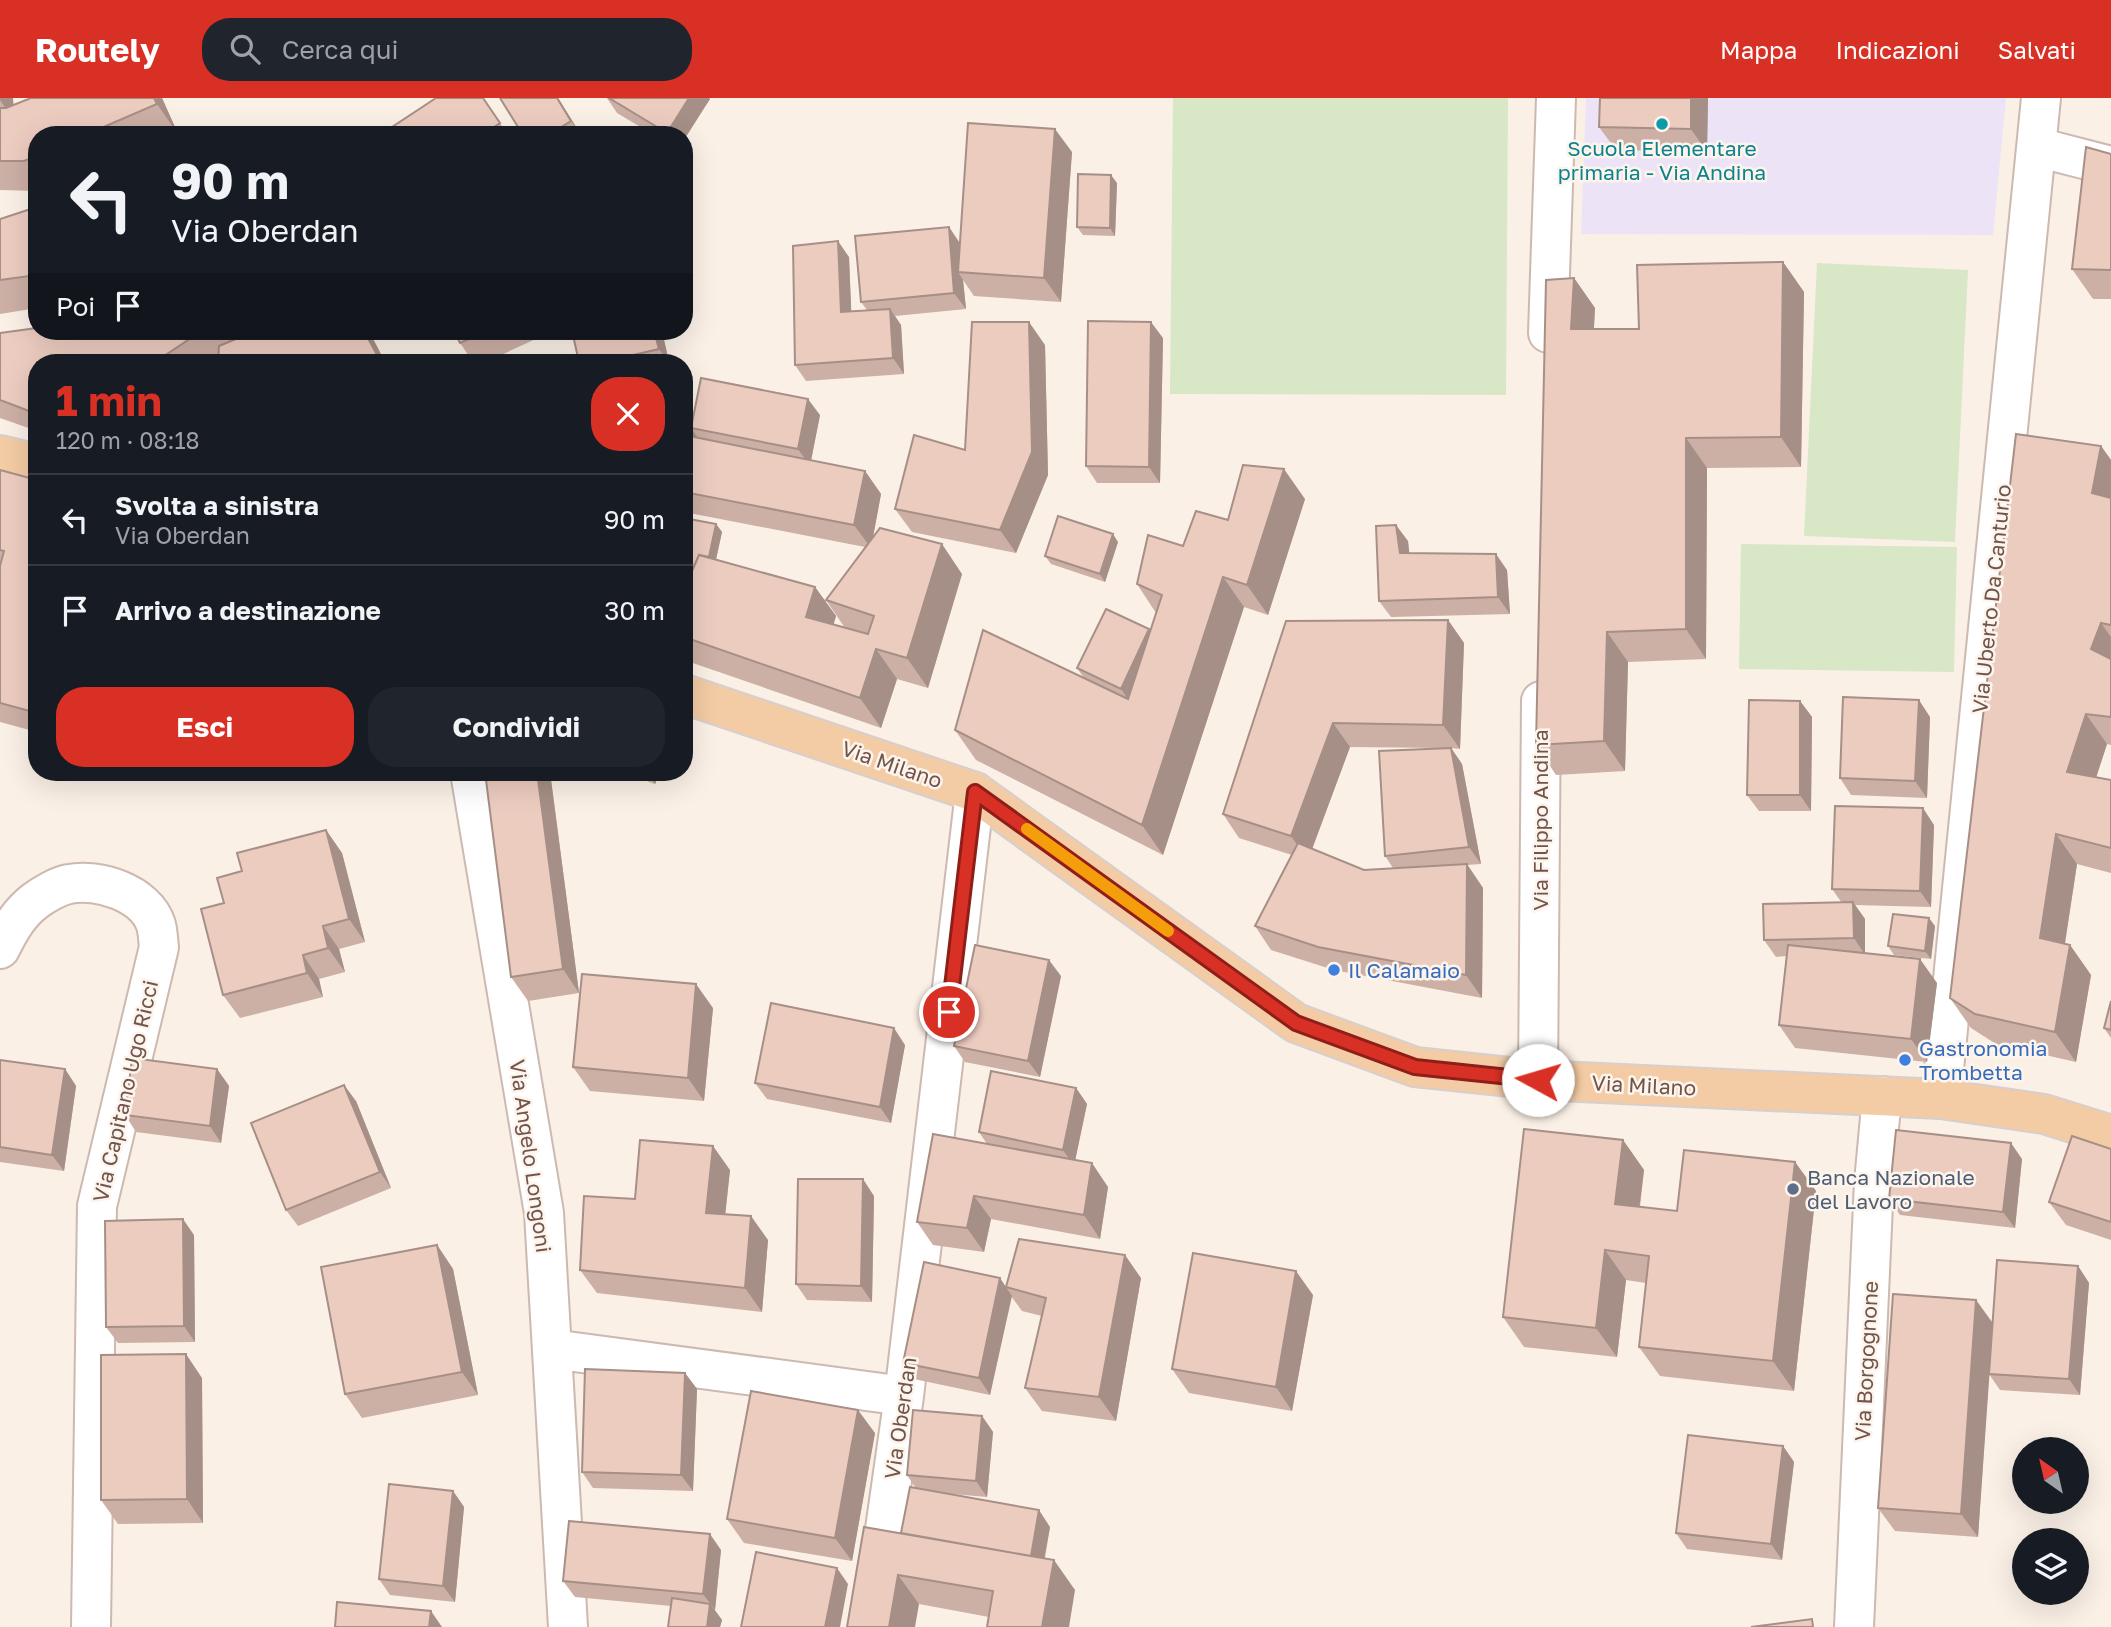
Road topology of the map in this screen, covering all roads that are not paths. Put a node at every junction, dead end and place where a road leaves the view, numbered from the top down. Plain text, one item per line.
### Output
1 (1556, 98) edge
2 (2041, 98) edge
3 (2037, 146) junction
4 (2111, 166) edge
5 (1546, 370) edge
6 (0, 455) edge
7 (28, 462) edge
8 (1541, 661) edge
9 (693, 697) edge
10 (472, 781) edge
11 (975, 792) junction
12 (0, 949) edge
13 (1538, 1080) junction
14 (1882, 1096) junction
15 (1941, 1099) junction
16 (2111, 1135) edge
17 (552, 1349) junction
18 (904, 1396) junction
19 (91, 1627) edge
20 (568, 1627) edge
21 (871, 1627) edge
22 (1854, 1627) edge

1 - 5 street
2 - 3 street, Via Uberto Da Canturio
3 - 4 street
3 - 15 street, Via Uberto Da Canturio
6 - 7 main road
8 - 13 street, Via Filippo Andina
9 - 11 main road, Via Milano
10 - 17 street, Via Angelo Longoni
11 - 13 main road, Via Milano
11 - 18 street, Via Oberdan
12 - 19 street, Via Capitano Ugo Ricci
13 - 14 main road, Via Milano
14 - 15 main road, Via Milano
14 - 22 street, Via Borgognone
15 - 16 main road, Via Milano
17 - 18 street
17 - 20 street, Via Angelo Longoni
18 - 21 street, Via Oberdan

